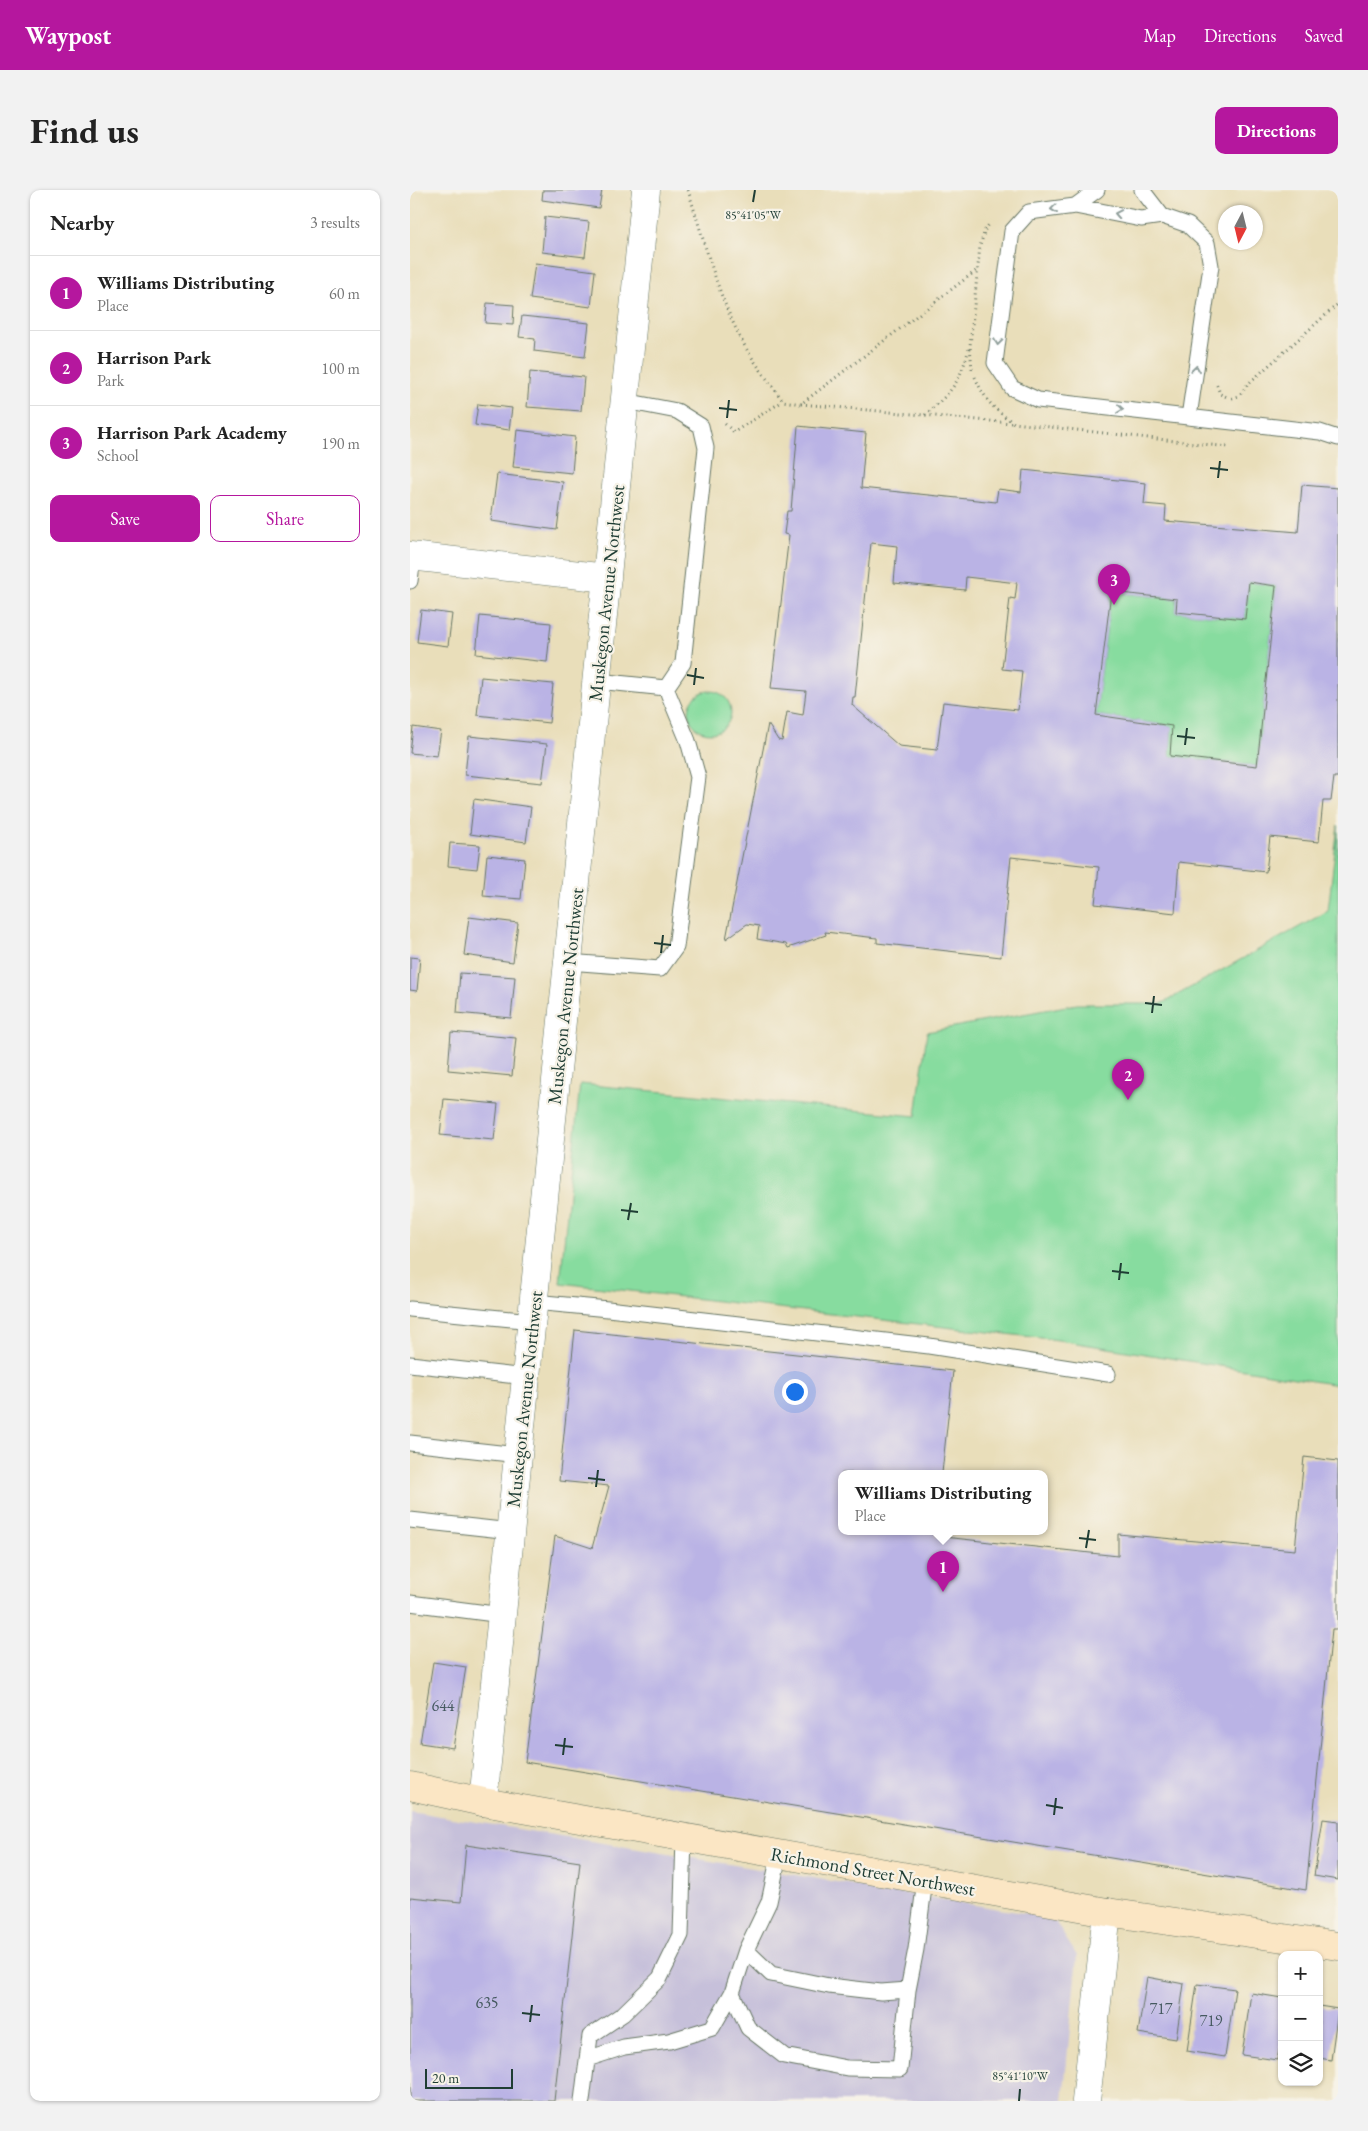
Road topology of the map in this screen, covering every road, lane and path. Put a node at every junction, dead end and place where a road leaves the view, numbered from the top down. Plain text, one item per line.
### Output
1 (646, 190) edge
2 (688, 190) edge
3 (1097, 190) edge
4 (1142, 190) edge
5 (1075, 206) junction
6 (1162, 216) junction
7 (992, 219) dead end
8 (978, 270) junction
9 (1338, 304) edge
10 (970, 346) junction
11 (1216, 383) dead end
12 (625, 401) junction
13 (783, 401) junction
14 (801, 404) junction
15 (924, 415) junction
16 (1189, 417) junction
17 (722, 421) dead end
18 (1014, 423) junction
19 (1338, 438) edge
20 (1231, 447) dead end
21 (411, 564) edge
22 (607, 578) junction
23 (597, 682) junction
24 (666, 688) junction
25 (568, 962) junction
26 (410, 1309) edge
27 (533, 1312) junction
28 (410, 1364) edge
29 (1108, 1374) dead end
30 (526, 1377) junction
31 (410, 1443) edge
32 (518, 1455) junction
33 (410, 1520) edge
34 (511, 1531) junction
35 (410, 1603) edge
36 (502, 1615) junction
37 (410, 1786) edge
38 (483, 1802) junction
39 (684, 1838) junction
40 (779, 1855) junction
41 (925, 1880) junction
42 (1107, 1912) junction
43 (1338, 1946) edge
44 (746, 1950) junction
45 (908, 1990) junction
46 (732, 1993) junction
47 (587, 2059) junction
48 (582, 2101) edge
49 (1086, 2101) edge

1 - 12 street, Muskegon Avenue Northwest
2 - 13 path
3 - 5 lane
4 - 6 lane
6 -> 5 lane
5 -> 16 lane
16 -> 6 lane
7 - 8 path
8 - 10 path
8 - 14 path
9 - 11 path
10 - 15 path
10 - 18 path
12 - 22 street, Muskegon Avenue Northwest
12 - 24 lane
13 - 14 path
13 - 17 path
14 - 15 path
15 - 18 path
16 - 19 lane
18 - 20 path
21 - 22 street
22 - 23 street, Muskegon Avenue Northwest
23 - 24 lane
23 - 25 street, Muskegon Avenue Northwest
24 - 25 lane
25 - 27 street, Muskegon Avenue Northwest
26 - 27 lane
27 - 29 lane
27 - 30 street, Muskegon Avenue Northwest
28 - 30 lane
30 - 32 street, Muskegon Avenue Northwest
31 - 32 lane
32 - 34 street, Muskegon Avenue Northwest
33 - 34 lane
34 - 36 street, Muskegon Avenue Northwest
35 - 36 lane
36 - 38 street, Muskegon Avenue Northwest
37 - 38 street, Richmond Street Northwest
38 - 39 street, Richmond Street Northwest
39 - 40 street, Richmond Street Northwest
39 - 47 lane
40 - 41 street, Richmond Street Northwest
40 - 44 lane
41 - 42 street, Richmond Street Northwest
41 - 45 lane
42 - 43 street, Richmond Street Northwest
42 - 49 street
44 - 45 lane
44 - 46 lane
45 - 46 lane
46 - 47 lane
47 - 48 lane

